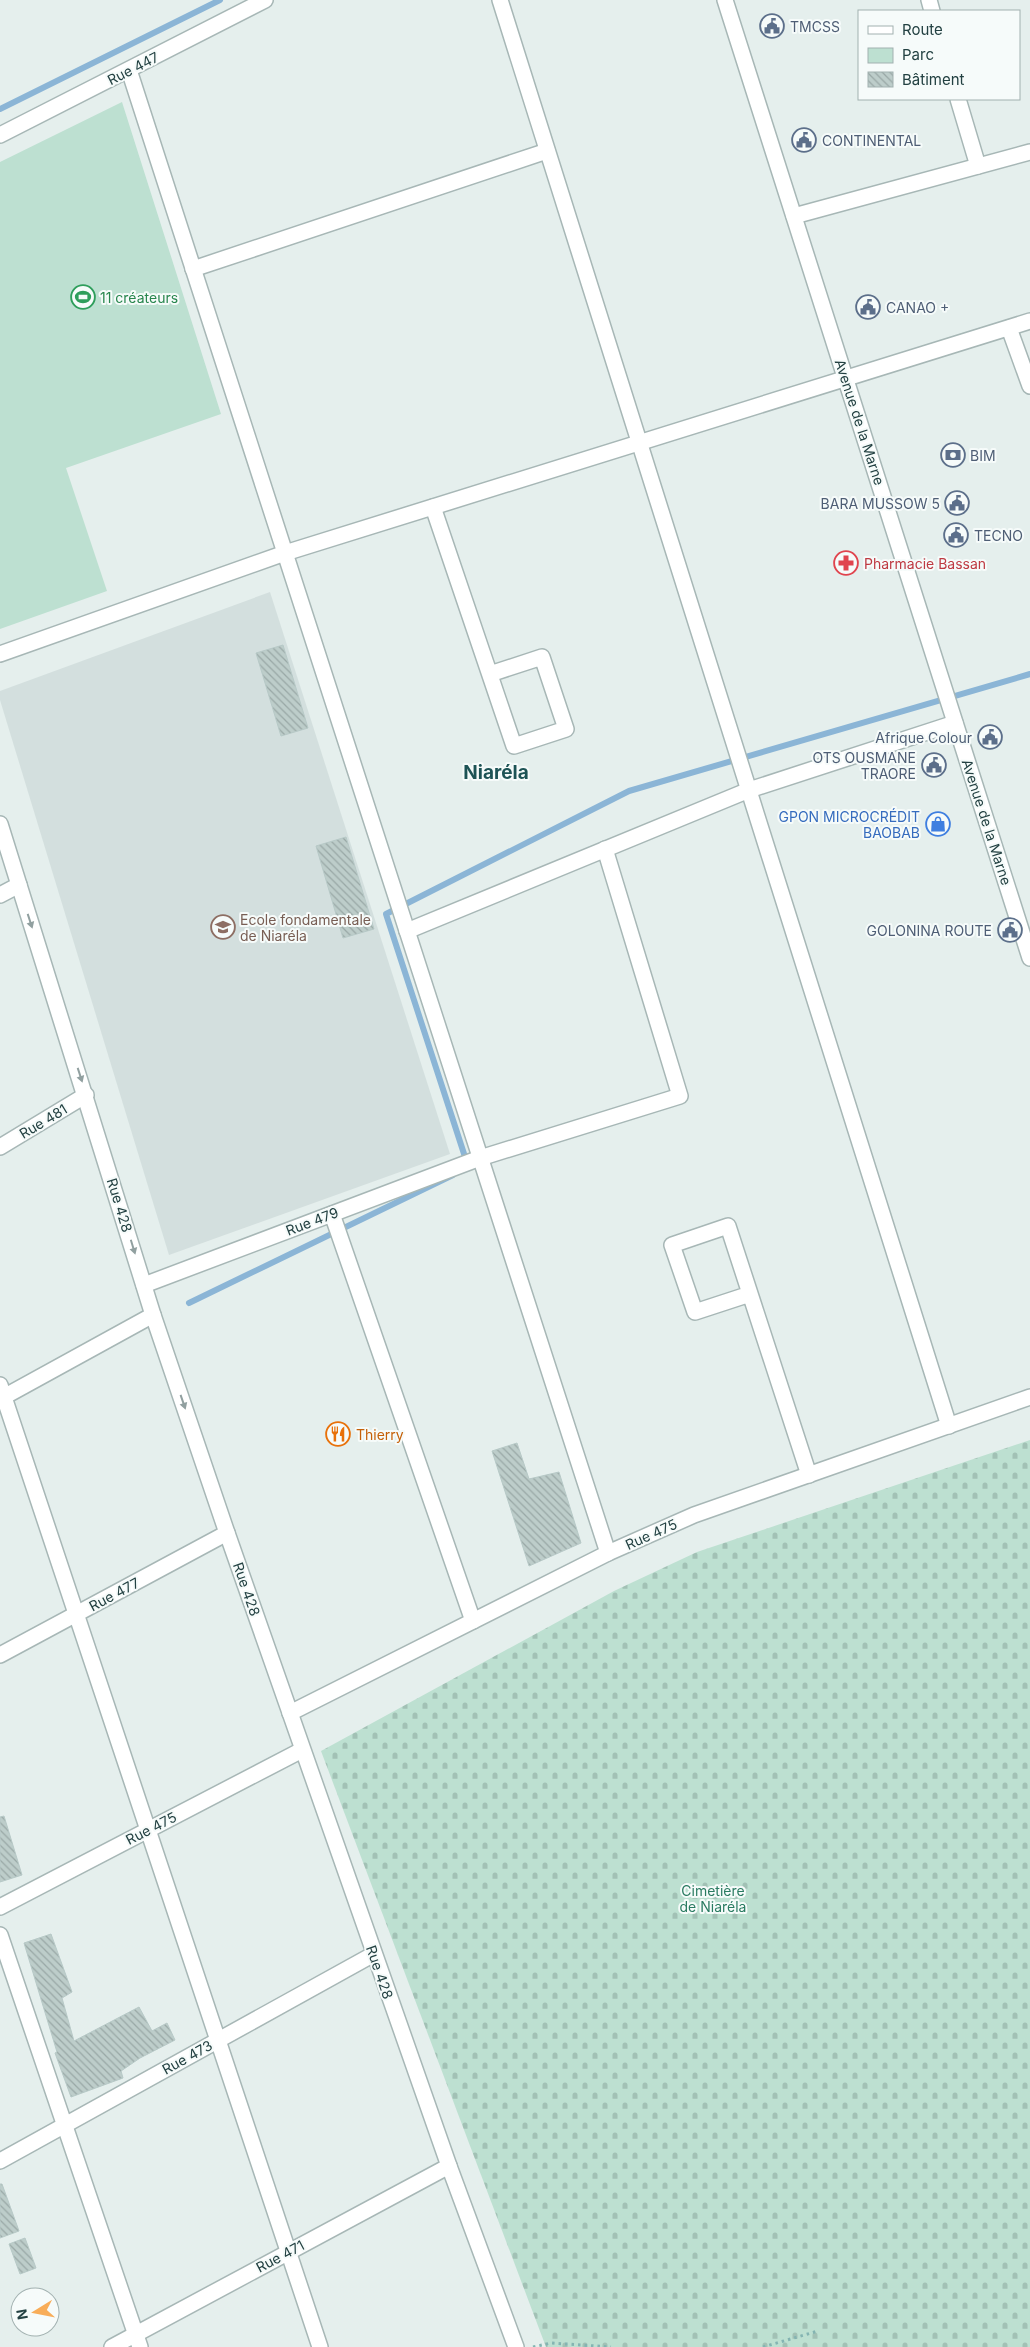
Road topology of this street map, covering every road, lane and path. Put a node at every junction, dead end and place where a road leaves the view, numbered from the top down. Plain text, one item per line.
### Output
1 (265, 0) edge
2 (500, 0) edge
3 (725, 0) edge
4 (129, 70) junction
5 (958, 100) edge
6 (0, 135) edge
7 (547, 150) junction
8 (1030, 152) edge
9 (978, 166) junction
10 (794, 216) junction
11 (194, 269) junction
12 (1030, 321) edge
13 (1009, 328) junction
14 (846, 378) junction
15 (1030, 386) edge
16 (639, 443) junction
17 (434, 506) junction
18 (285, 553) junction
19 (0, 654) edge
20 (490, 674) junction
21 (955, 723) junction
22 (749, 790) junction
23 (0, 824) edge
24 (605, 849) junction
25 (19, 885) junction
26 (0, 895) edge
27 (407, 931) junction
28 (1030, 958) edge
29 (86, 1095) junction
30 (0, 1147) edge
31 (480, 1158) junction
32 (332, 1214) junction
33 (144, 1285) junction
34 (750, 1294) junction
35 (153, 1315) junction
36 (1, 1394) edge
37 (1030, 1397) edge
38 (949, 1426) junction
39 (809, 1474) junction
40 (227, 1533) junction
41 (608, 1553) junction
42 (76, 1614) junction
43 (473, 1621) junction
44 (0, 1654) edge
45 (290, 1713) junction
46 (302, 1750) junction
47 (148, 1830) junction
48 (0, 1907) edge
49 (0, 1935) edge
50 (374, 1954) junction
51 (217, 2040) junction
52 (64, 2125) junction
53 (0, 2161) edge
54 (448, 2166) junction
55 (288, 2252) junction
56 (818, 2331) dead end
57 (138, 2341) edge
58 (112, 2347) edge
59 (320, 2347) edge
60 (516, 2347) edge
61 (532, 2347) edge
62 (611, 2347) edge
63 (763, 2347) edge

1 - 4 street, Rue 447
2 - 7 street
3 - 10 street, Avenue de la Marne
4 - 6 street, Rue 447
4 - 11 street
5 - 9 street
7 - 11 street
7 - 16 street
8 - 9 street
9 - 10 street
10 - 14 street, Avenue de la Marne
11 - 18 street
12 - 13 street
13 - 14 street
13 - 15 street
14 - 16 street
14 - 21 street, Avenue de la Marne
16 - 17 street
16 - 22 street
17 - 18 street
17 - 20 street
18 - 19 street
18 - 27 street
20 - 20 street
21 - 22 street
21 - 28 street, Avenue de la Marne
22 - 24 street
22 - 38 street
23 - 25 street, Rue 428
24 - 27 street
24 - 31 street, Rue 479
25 - 26 street
25 -> 29 street, Rue 428
27 - 31 street
29 - 30 street, Rue 481
29 -> 33 street, Rue 428
31 - 32 street, Rue 479
31 - 41 street
32 - 33 street, Rue 479
32 - 43 street
33 - 35 street, Rue 428
34 - 34 street
34 - 39 street
35 - 36 street
35 -> 40 street, Rue 428
36 - 42 street
37 - 38 street, Rue 475
38 - 39 street, Rue 475
39 - 41 street, Rue 475
40 - 42 street, Rue 477
40 - 45 street, Rue 428
41 - 43 street, Rue 475
42 - 44 street, Rue 477
42 - 47 street
43 - 45 street, Rue 475
45 - 46 street, Rue 428
46 - 47 street, Rue 475
46 - 50 street, Rue 428
47 - 48 street, Rue 475
47 - 51 street
49 - 52 street
50 - 51 street, Rue 473
50 - 54 street, Rue 428
51 - 52 street, Rue 473
51 - 55 street
52 - 53 street, Rue 473
52 - 57 street
54 - 55 street, Rue 471
54 - 60 street, Rue 428
55 - 57 street, Rue 471
55 - 59 street
56 - 63 path
57 - 58 street, Rue 471
61 - 62 path

